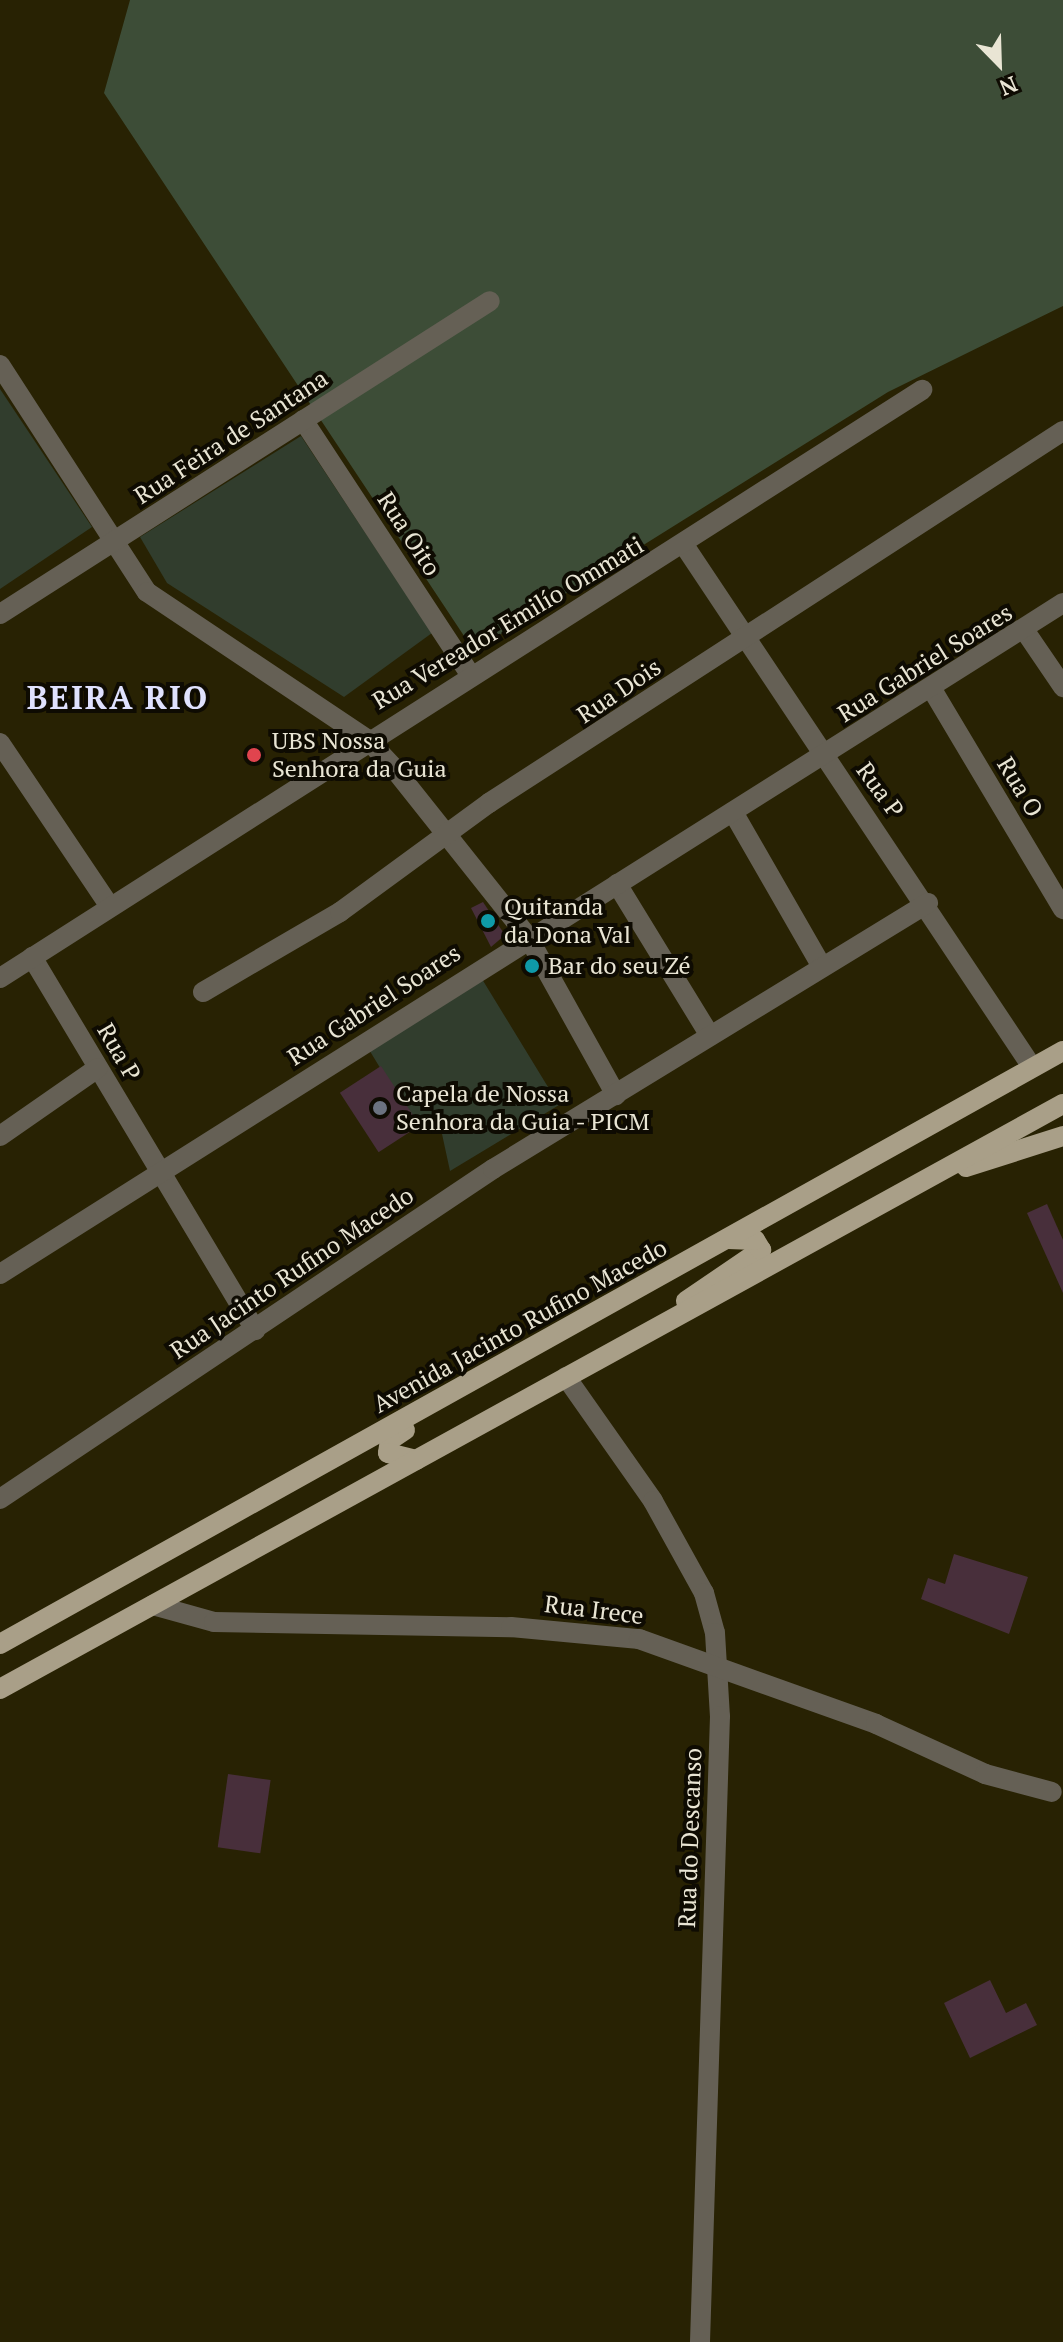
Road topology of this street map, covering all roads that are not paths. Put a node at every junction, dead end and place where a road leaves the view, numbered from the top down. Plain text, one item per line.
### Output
1 (490, 301) dead end
2 (0, 365) edge
3 (922, 390) dead end
4 (303, 420) junction
5 (1063, 431) edge
6 (116, 543) junction
7 (684, 545) junction
8 (1063, 603) edge
9 (0, 614) edge
10 (1025, 631) junction
11 (743, 637) junction
12 (471, 676) junction
13 (1063, 687) edge
14 (933, 691) junction
15 (367, 739) junction
16 (0, 743) edge
17 (823, 757) junction
18 (733, 812) junction
19 (446, 834) junction
20 (617, 884) junction
21 (928, 903) junction
22 (110, 907) junction
23 (1063, 909) edge
24 (528, 937) junction
25 (32, 957) junction
26 (822, 967) junction
27 (0, 978) edge
28 (203, 992) dead end
29 (710, 1036) junction
30 (1061, 1050) edge
31 (1032, 1067) junction
32 (98, 1068) junction
33 (616, 1095) junction
34 (1063, 1104) edge
35 (0, 1136) edge
36 (1063, 1136) edge
37 (157, 1176) junction
38 (924, 1181) junction
39 (727, 1239) junction
40 (0, 1274) edge
41 (255, 1330) junction
42 (649, 1331) junction
43 (505, 1364) junction
44 (566, 1377) junction
45 (416, 1460) junction
46 (0, 1499) edge
47 (153, 1605) junction
48 (0, 1644) edge
49 (718, 1667) junction
50 (0, 1689) edge
51 (1052, 1792) dead end
52 (700, 2342) edge

1 - 4 street, Rua Feira de Santana
2 - 6 street
3 - 7 street, Rua Vereador Emilío Ommati
4 - 6 street, Rua Feira de Santana
4 - 12 street, Rua Oito
5 - 11 street, Rua Dois
6 - 9 street, Rua Feira de Santana
6 - 15 street
7 - 11 street, Rua P
7 - 12 street, Rua Vereador Emilío Ommati
8 - 10 street, Rua Gabriel Soares
10 - 13 street
10 - 14 street, Rua Gabriel Soares
11 - 17 street, Rua P
11 - 19 street, Rua Dois
12 - 15 street, Rua Vereador Emilío Ommati
14 - 17 street, Rua Gabriel Soares
14 - 23 street, Rua O
15 - 19 street
15 - 22 street, Rua Vereador Emilío Ommati
16 - 22 street
17 - 18 street, Rua Gabriel Soares
17 - 21 street, Rua P
18 - 20 street, Rua Gabriel Soares
18 - 26 street
19 - 24 street
19 - 28 street, Rua Dois
20 - 24 street, Rua Gabriel Soares
20 - 29 street
21 - 26 street, Rua Jacinto Rufino Macedo
21 - 31 street, Rua P
22 - 25 street, Rua Vereador Emilío Ommati
24 - 33 street
24 - 37 street, Rua Gabriel Soares
25 - 27 street, Rua Vereador Emilío Ommati
25 - 32 street, Rua P
26 - 29 street, Rua Jacinto Rufino Macedo
29 - 33 street, Rua Jacinto Rufino Macedo
30 - 31 main road, Avenida Jacinto Rufino Macedo
31 - 39 main road, Avenida Jacinto Rufino Macedo
32 - 35 street
32 - 37 street, Rua P
33 - 41 street, Rua Jacinto Rufino Macedo
34 - 38 main road
36 - 38 main road
37 - 40 street, Rua Gabriel Soares
37 - 41 street, Rua P
38 - 42 main road
39 - 42 main road
39 - 43 main road, Avenida Jacinto Rufino Macedo
41 - 46 street, Rua Jacinto Rufino Macedo
42 - 44 main road
43 - 45 main road
43 - 48 main road, Avenida Jacinto Rufino Macedo
44 - 45 main road
44 - 49 street, Rua do Descanso
45 - 47 main road
47 - 49 street, Rua Irece
47 - 50 main road
49 - 51 street, Rua Irece
49 - 52 street, Rua do Descanso

